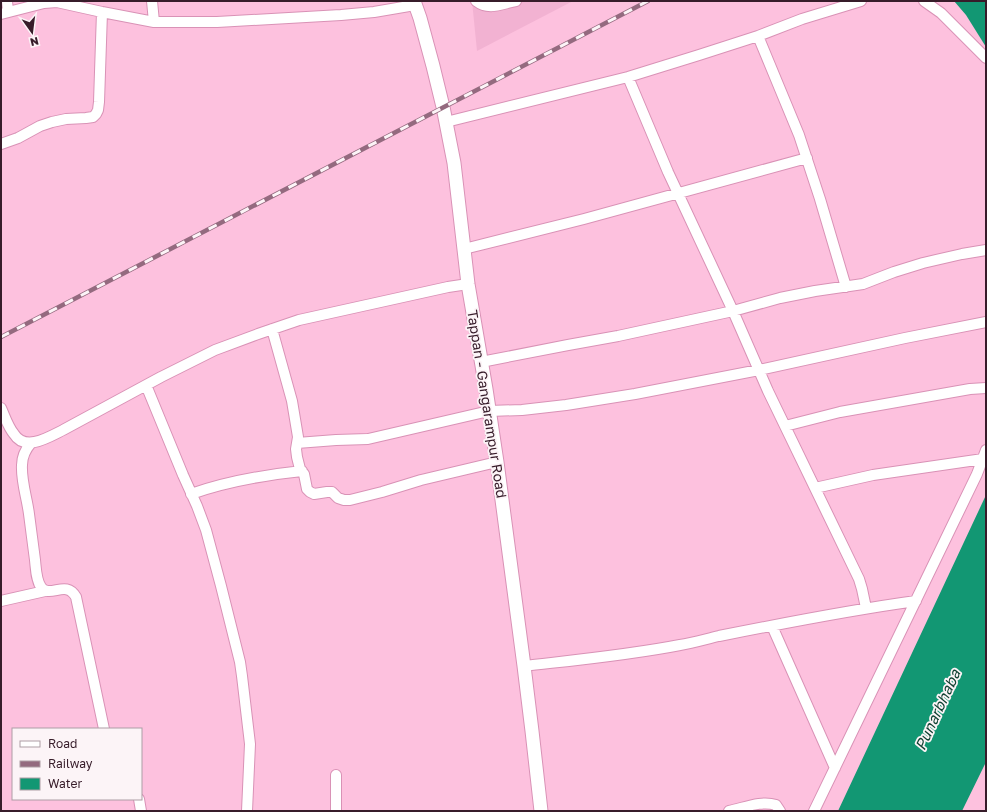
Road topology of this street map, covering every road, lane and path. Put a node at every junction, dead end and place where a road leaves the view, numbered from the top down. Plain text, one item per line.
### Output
1 (7, 1) edge
2 (152, 1) edge
3 (476, 1) edge
4 (516, 1) edge
5 (861, 1) edge
6 (924, 1) edge
7 (414, 3) edge
8 (102, 12) junction
9 (5, 13) edge
10 (154, 22) junction
11 (758, 36) junction
12 (986, 58) edge
13 (628, 77) junction
14 (446, 122) junction
15 (1, 144) edge
16 (807, 158) junction
17 (678, 193) junction
18 (464, 249) junction
19 (986, 250) edge
20 (468, 284) junction
21 (846, 286) junction
22 (733, 311) junction
23 (986, 322) edge
24 (272, 329) junction
25 (481, 362) junction
26 (758, 370) junction
27 (146, 385) junction
28 (986, 388) edge
29 (1, 408) edge
30 (489, 411) junction
31 (785, 426) junction
32 (31, 443) junction
33 (297, 443) junction
34 (985, 455) edge
35 (497, 462) junction
36 (302, 471) junction
37 (814, 488) junction
38 (191, 494) junction
39 (45, 591) junction
40 (1, 601) edge
41 (916, 601) junction
42 (866, 608) junction
43 (772, 626) junction
44 (524, 666) junction
45 (104, 728) edge
46 (835, 768) junction
47 (336, 775) dead end
48 (140, 800) edge
49 (141, 811) edge
50 (247, 811) edge
51 (336, 811) edge
52 (540, 811) edge
53 (729, 811) edge
54 (780, 811) edge
55 (814, 811) edge

1 - 9 street
2 - 10 street
3 - 4 street
5 - 11 street
6 - 12 street
7 - 10 street
7 - 14 main road, Tappan - Gangarampur Road
8 - 9 street
8 - 10 street
8 - 15 street
11 - 13 street
11 - 16 street
13 - 14 street
13 - 17 street
14 - 18 main road, Tappan - Gangarampur Road
16 - 17 street
16 - 21 street
17 - 18 street
17 - 22 street
18 - 20 main road, Tappan - Gangarampur Road
19 - 21 street
20 - 24 street
20 - 25 main road, Tappan - Gangarampur Road
21 - 22 street
22 - 25 street
22 - 26 street
23 - 26 street
24 - 27 street
24 - 33 street
25 - 30 main road, Tappan - Gangarampur Road
26 - 30 street
26 - 31 street
27 - 32 street
27 - 38 street
28 - 31 street
29 - 32 street
30 - 33 street
30 - 35 main road, Tappan - Gangarampur Road
31 - 37 street
32 - 39 street
33 - 36 street
34 - 37 street
34 - 41 street
35 - 36 street
35 - 44 main road, Tappan - Gangarampur Road
36 - 38 street
37 - 42 street
38 - 50 street
39 - 40 street
39 - 45 street
41 - 42 street
41 - 46 street
42 - 43 street
43 - 44 street
43 - 46 street
44 - 52 main road, Tappan - Gangarampur Road
46 - 55 street
47 - 51 street
48 - 49 street
53 - 54 street

